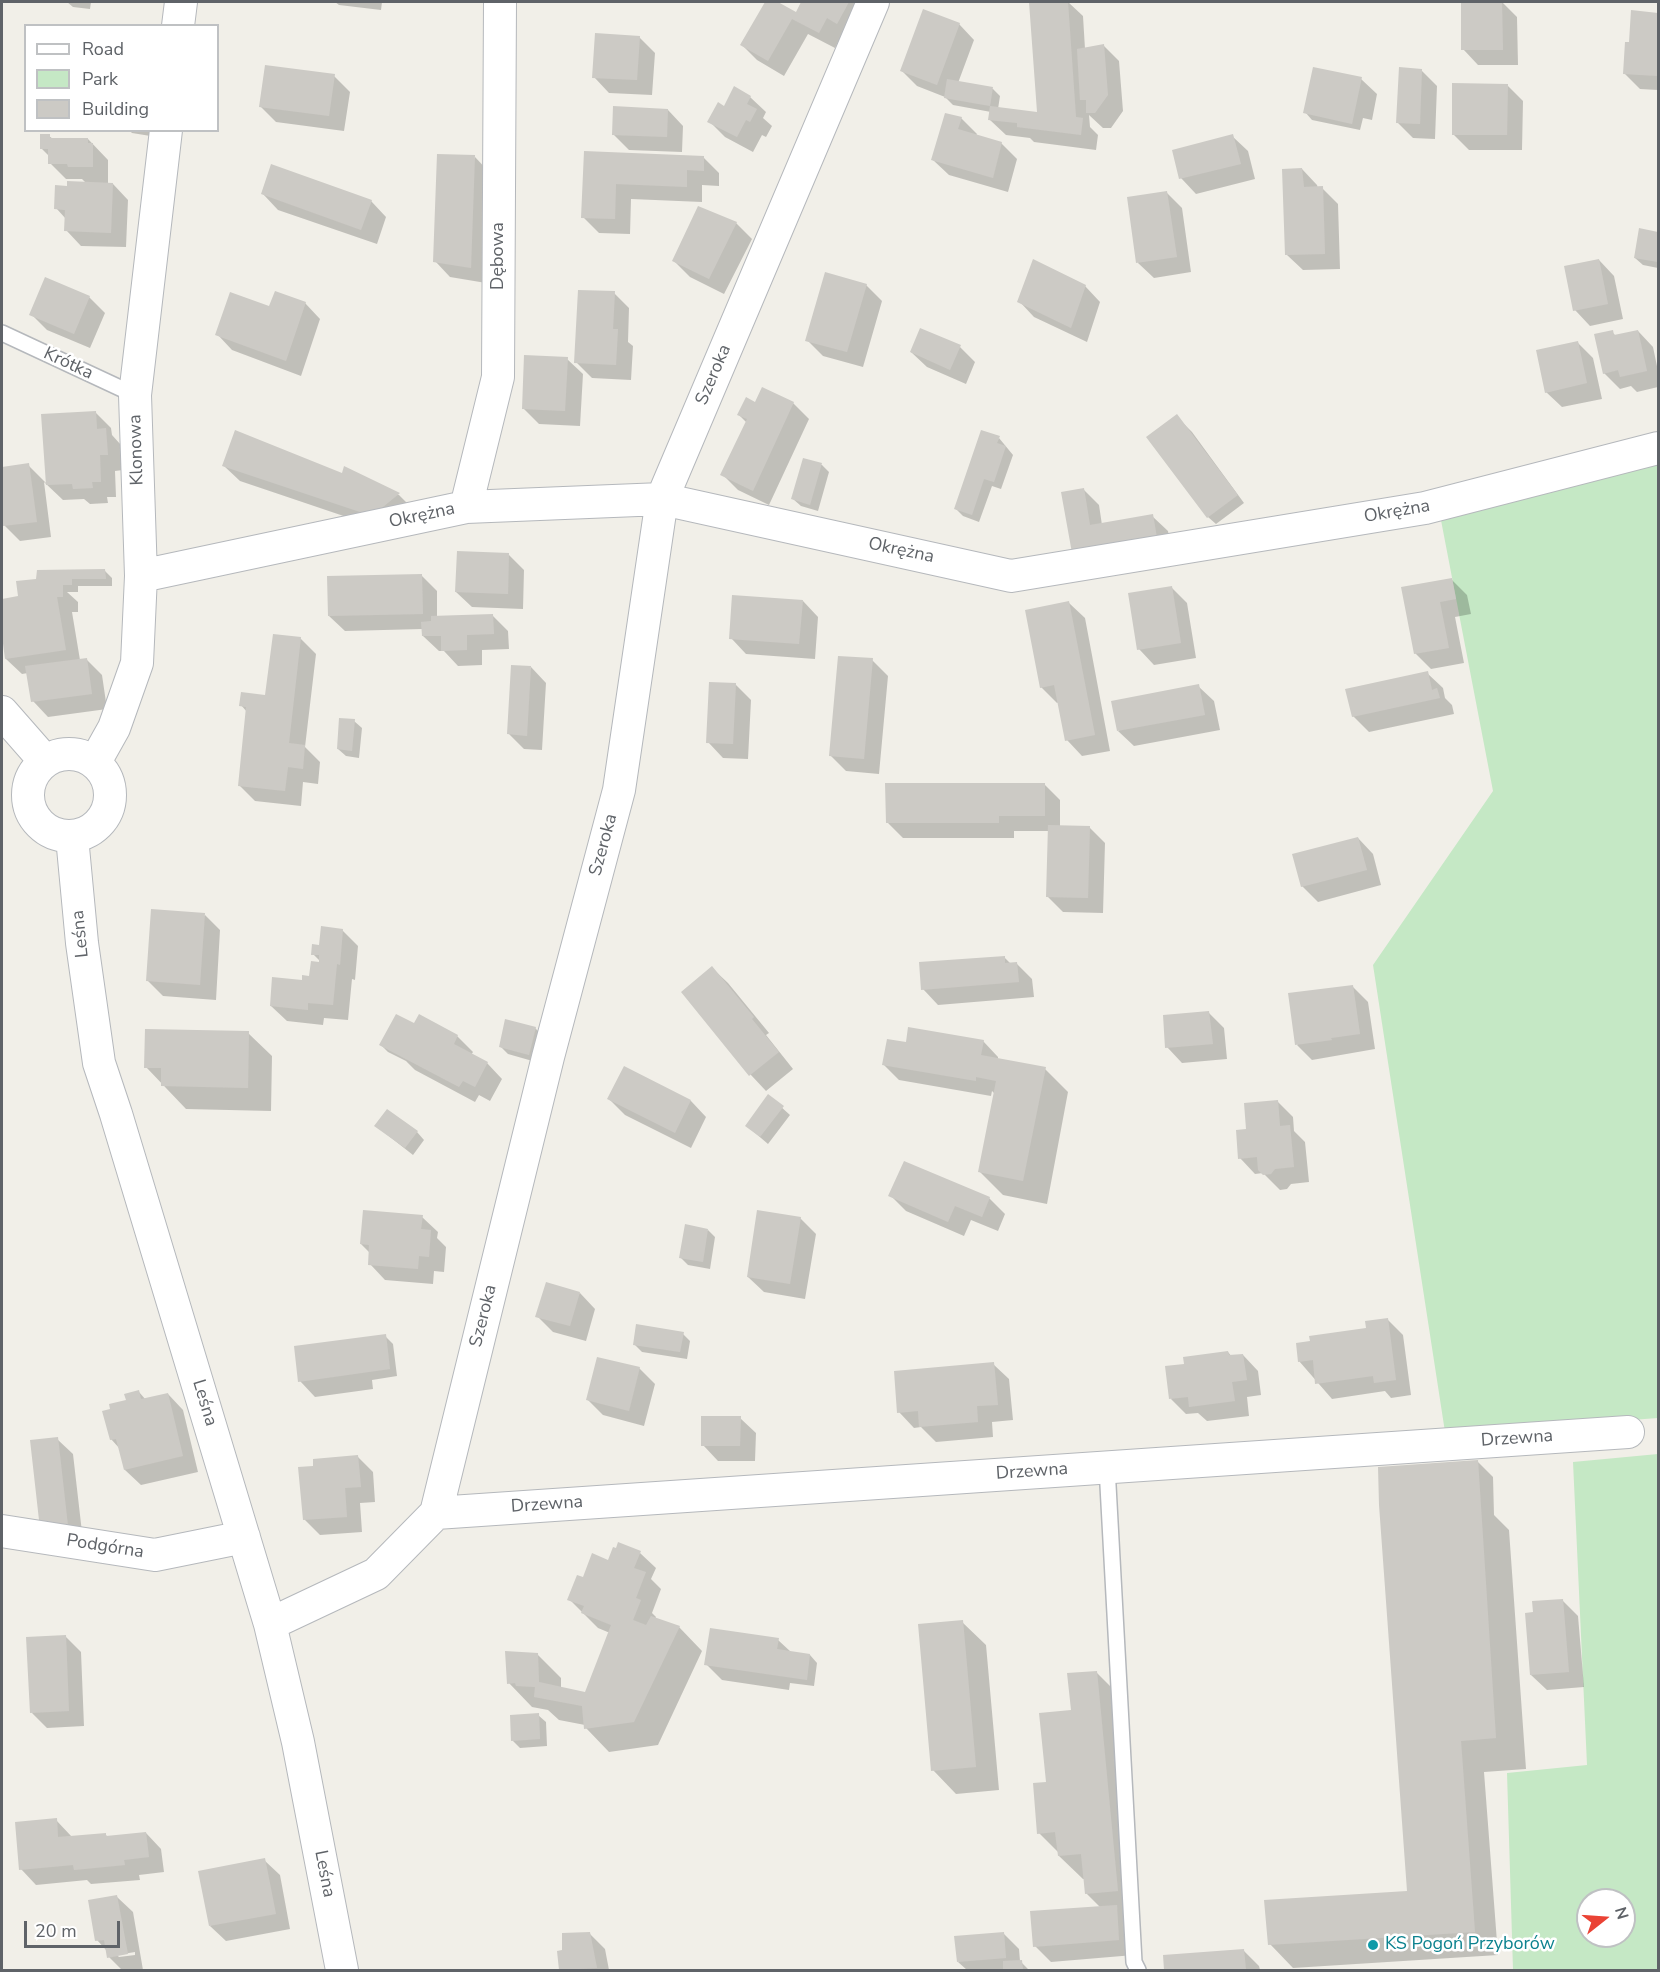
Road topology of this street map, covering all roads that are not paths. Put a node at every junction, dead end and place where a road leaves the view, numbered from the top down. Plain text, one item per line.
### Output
1 (181, 2) edge
2 (500, 2) edge
3 (873, 2) edge
4 (178, 24) edge
5 (166, 132) edge
6 (2, 333) edge
7 (135, 396) junction
8 (1659, 448) edge
9 (662, 499) junction
10 (465, 507) junction
11 (141, 576) junction
12 (2, 712) edge
13 (45, 761) junction
14 (92, 761) junction
15 (72, 837) junction
16 (1628, 1431) dead end
17 (1107, 1467) junction
18 (436, 1513) junction
19 (2, 1531) edge
20 (244, 1537) junction
21 (270, 1624) junction
22 (342, 1971) edge
23 (1138, 1971) edge

1 - 4 street
2 - 10 street, Dębowa
3 - 9 street, Szeroka
5 - 7 street, Klonowa
6 - 7 lane, Krótka
7 - 11 street, Klonowa
8 - 9 street, Okrężna
9 - 10 street, Okrężna
9 - 18 street, Szeroka
10 - 11 street, Okrężna
11 - 14 street, Klonowa
12 - 13 street
13 - 14 street
13 - 15 street
14 - 15 street
15 - 20 street, Leśna
16 - 17 street, Drzewna
17 - 18 street, Drzewna
17 - 23 lane
18 - 21 street
19 - 20 street, Podgórna
20 - 21 street, Leśna
21 - 22 street, Leśna

